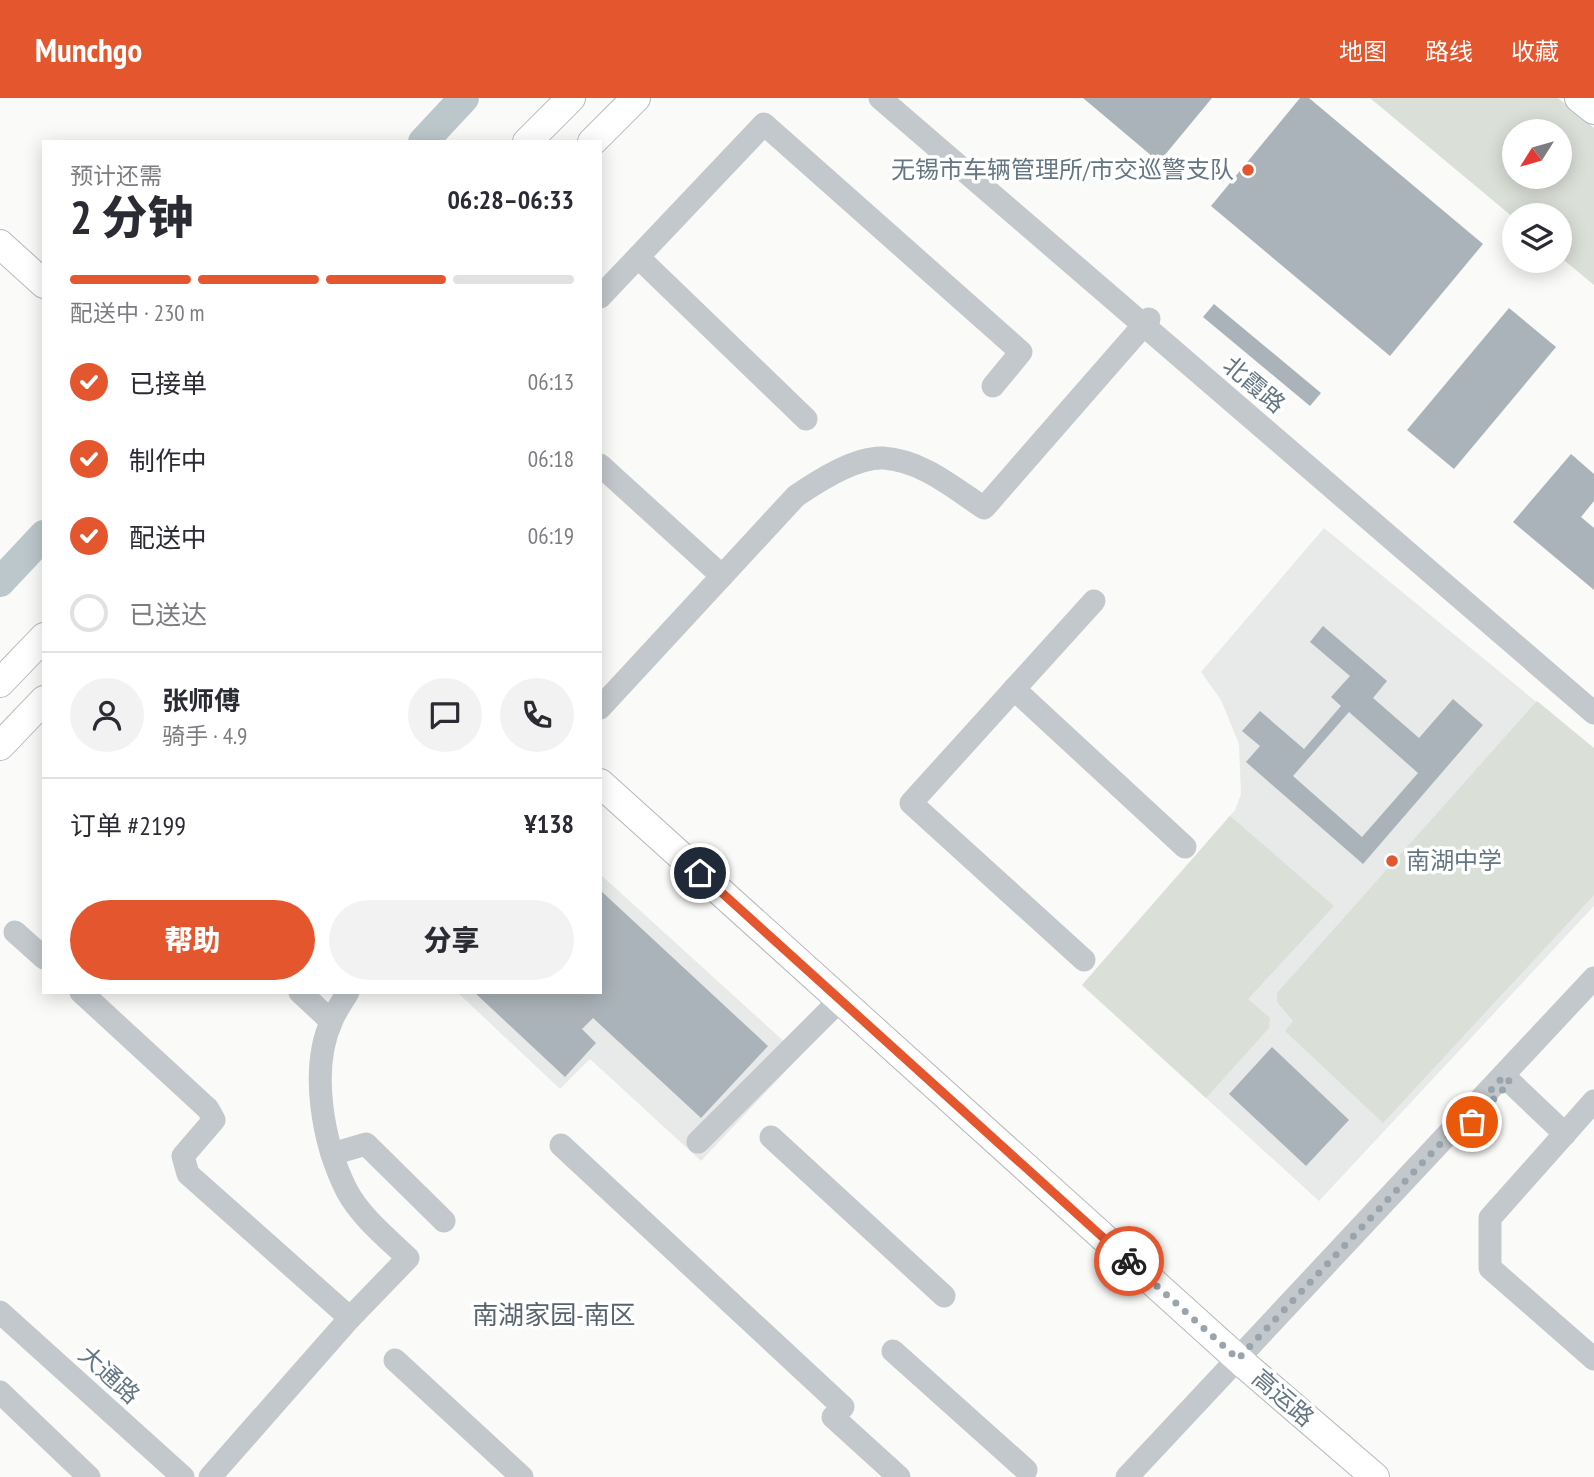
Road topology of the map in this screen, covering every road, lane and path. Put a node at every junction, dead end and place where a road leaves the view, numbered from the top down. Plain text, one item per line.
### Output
1 (571, 98) edge
2 (636, 98) edge
3 (880, 98) edge
4 (890, 98) edge
5 (1579, 98) edge
6 (1594, 110) edge
7 (529, 140) edge
8 (594, 140) edge
9 (0, 237) edge
10 (0, 244) edge
11 (638, 257) junction
12 (42, 274) edge
13 (42, 282) edge
14 (602, 296) edge
15 (1147, 322) junction
16 (993, 386) dead end
17 (806, 419) dead end
18 (602, 467) edge
19 (722, 576) junction
20 (1094, 601) dead end
21 (42, 639) edge
22 (0, 683) edge
23 (1014, 689) junction
24 (42, 702) edge
25 (1594, 703) edge
26 (602, 706) edge
27 (1594, 713) edge
28 (0, 746) edge
29 (602, 785) edge
30 (602, 792) edge
31 (1185, 847) dead end
32 (15, 932) dead end
33 (42, 956) edge
34 (1084, 960) dead end
35 (1594, 978) edge
36 (1594, 991) edge
37 (83, 994) edge
38 (302, 994) edge
39 (347, 994) edge
40 (836, 1004) junction
41 (331, 1021) junction
42 (1507, 1079) junction
43 (1593, 1104) edge
44 (1565, 1134) junction
45 (771, 1137) dead end
46 (698, 1142) dead end
47 (561, 1145) dead end
48 (332, 1154) junction
49 (444, 1221) dead end
50 (944, 1296) dead end
51 (0, 1312) edge
52 (350, 1318) junction
53 (893, 1352) dead end
54 (1594, 1359) edge
55 (395, 1360) dead end
56 (1240, 1365) junction
57 (0, 1392) edge
58 (1026, 1470) dead end
59 (89, 1477) edge
60 (183, 1477) edge
61 (210, 1477) edge
62 (522, 1477) edge
63 (899, 1477) edge
64 (1127, 1477) edge
65 (1143, 1477) edge
66 (1364, 1477) edge
67 (1375, 1477) edge

1 - 7 main road
2 - 8 main road
3 - 15 street, 北霞路
4 - 15 street, 北霞路
5 - 6 main road
9 - 12 main road
10 - 13 main road
11 - 14 street
11 - 16 street
11 - 17 street
15 - 19 street
15 - 25 street, 北霞路
15 - 27 street, 北霞路
18 - 19 street
19 - 26 street
20 - 23 street
21 - 22 main road
23 - 31 street
23 - 34 street
24 - 28 main road
29 - 56 main road, 高运路
30 - 40 main road, 高运路
32 - 33 street
35 - 42 street
36 - 42 street
37 - 52 street
38 - 41 street
39 - 41 street
40 - 46 street
40 - 56 main road, 高运路
41 - 48 street
42 - 44 street
42 - 56 street
43 - 44 street
44 - 54 street
45 - 50 street
47 - 63 street
48 - 49 street
48 - 52 street
51 - 60 street, 大通路
52 - 61 street
53 - 58 street
55 - 62 street
56 - 64 street
56 - 65 street
56 - 66 main road, 高运路
56 - 67 main road, 高运路
57 - 59 street

